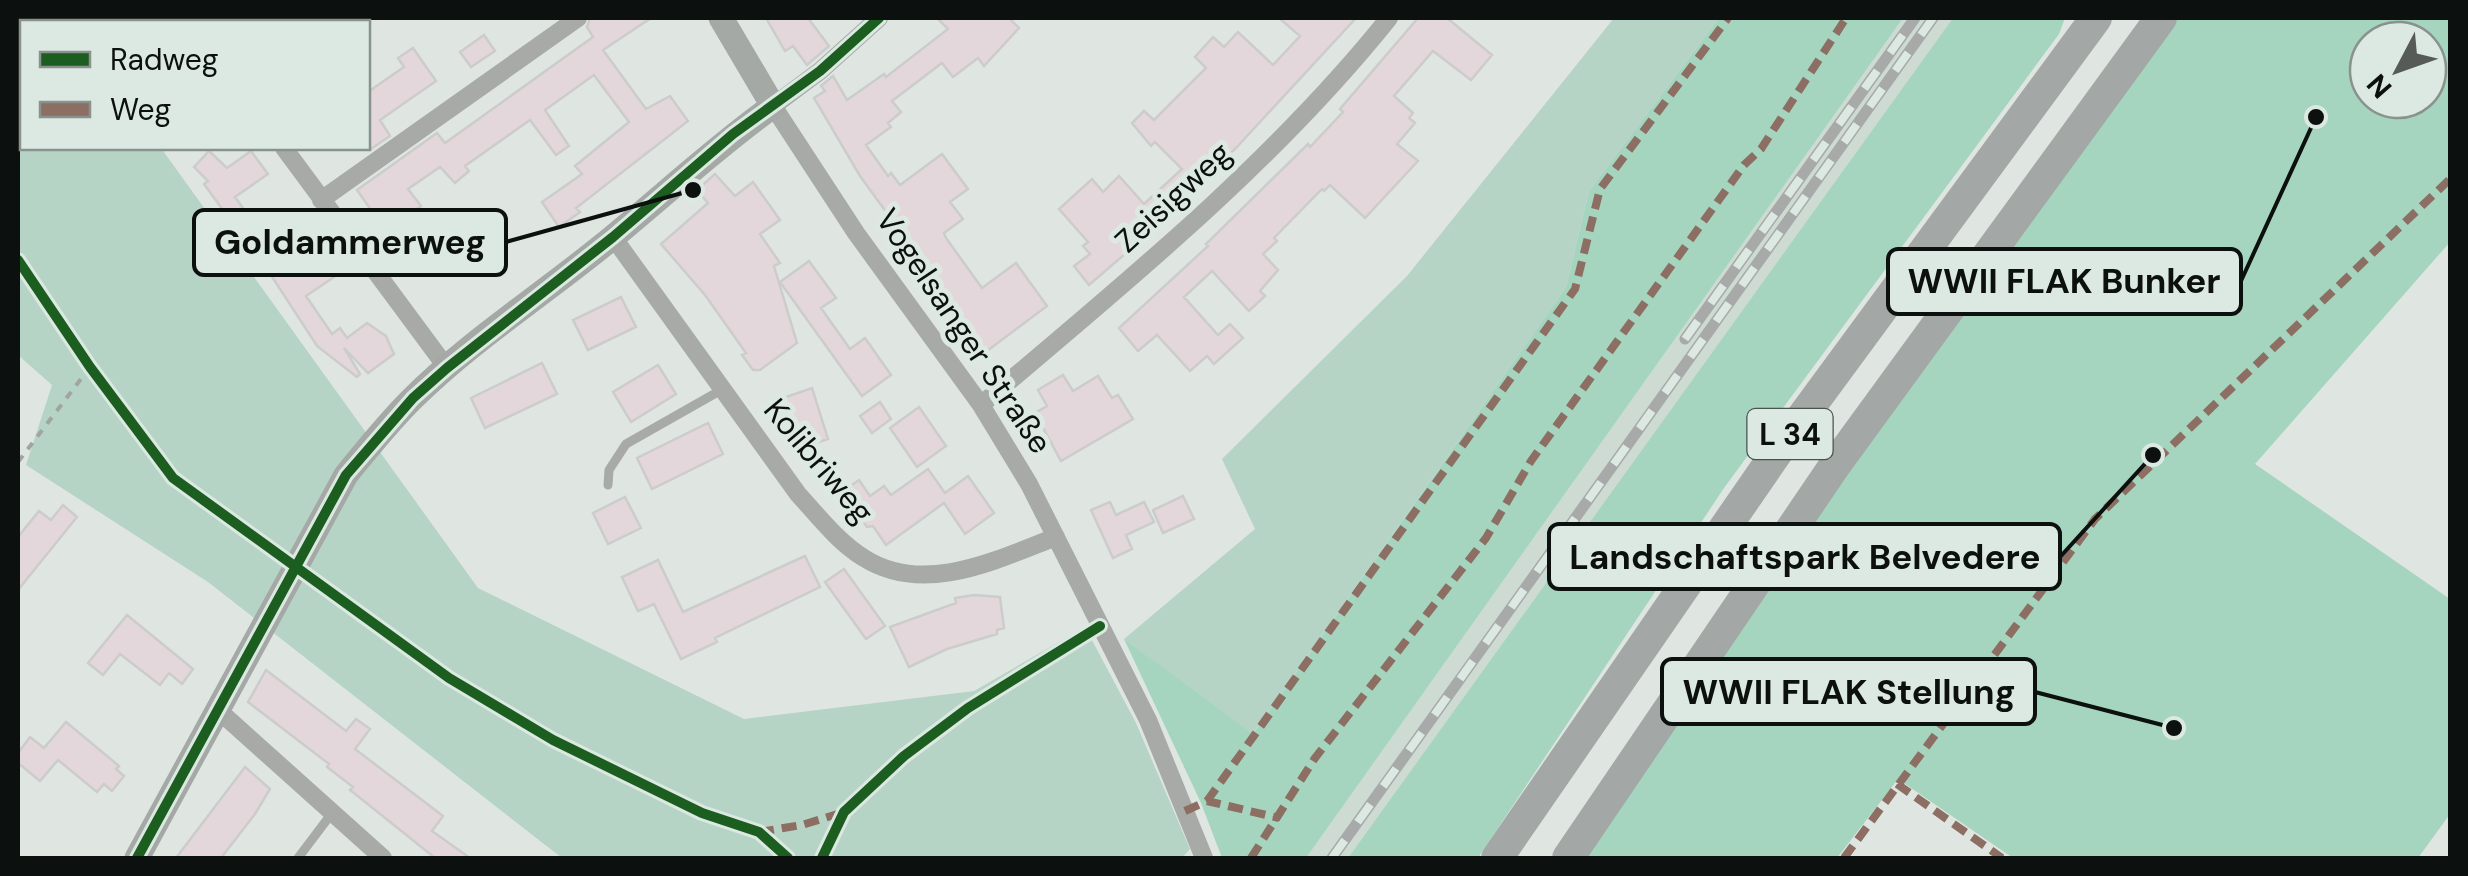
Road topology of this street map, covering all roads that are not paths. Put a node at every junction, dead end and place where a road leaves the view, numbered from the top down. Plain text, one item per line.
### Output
1 (578, 18) edge
2 (721, 18) edge
3 (880, 18) edge
4 (1390, 18) edge
5 (2096, 18) edge
6 (2161, 18) edge
7 (773, 106) junction
8 (285, 150) edge
9 (321, 200) junction
10 (614, 237) junction
11 (448, 368) junction
12 (723, 389) junction
13 (981, 405) junction
14 (608, 485) dead end
15 (1056, 537) junction
16 (218, 710) junction
17 (332, 812) junction
18 (137, 858) edge
19 (298, 858) edge
20 (384, 858) edge
21 (1204, 858) edge
22 (1497, 858) edge
23 (1568, 858) edge

1 - 9 street
2 - 7 street, Vogelsanger Straße
3 - 7 street
4 - 13 street, Zeisigweg
5 - 22 highway, L 34
6 - 23 highway, L 34
7 - 10 street
7 - 13 street, Vogelsanger Straße
8 - 9 street
9 - 11 street
10 - 11 street
10 - 12 street, Kolibriweg
11 - 16 street
12 - 14 lane
12 - 15 street, Kolibriweg
13 - 15 street, Vogelsanger Straße
15 - 21 street, Vogelsanger Straße
16 - 17 street
16 - 18 street
17 - 19 lane
17 - 20 street

